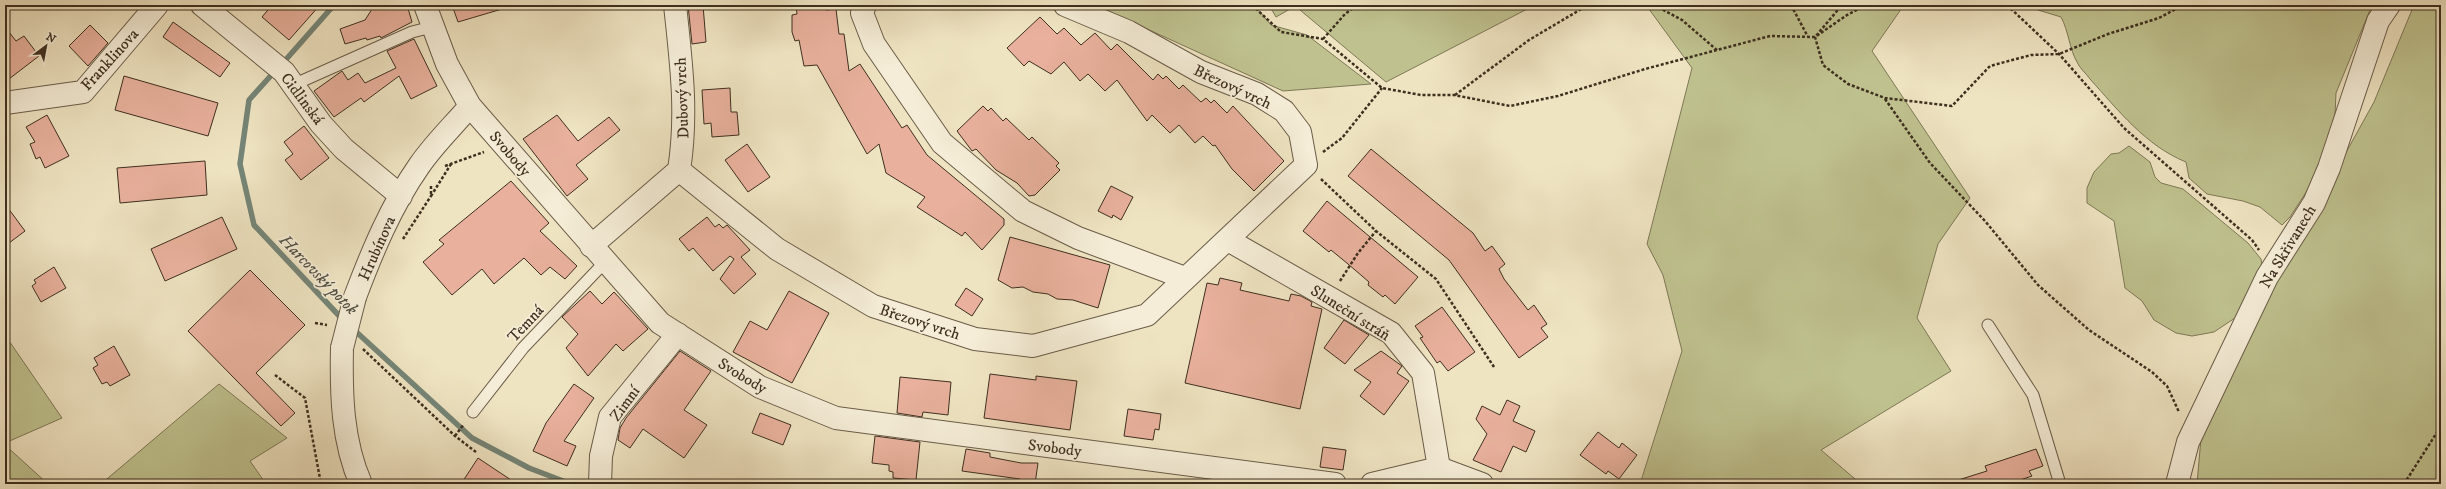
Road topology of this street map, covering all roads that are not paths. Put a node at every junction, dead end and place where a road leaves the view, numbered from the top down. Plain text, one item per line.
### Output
1 (157, 5) edge
2 (202, 5) edge
3 (425, 5) edge
4 (675, 5) edge
5 (865, 5) edge
6 (1065, 5) edge
7 (2389, 5) edge
8 (432, 27) junction
9 (283, 72) junction
10 (5, 103) edge
11 (470, 106) junction
12 (679, 170) junction
13 (401, 196) junction
14 (1228, 240) junction
15 (591, 246) junction
16 (605, 262) junction
17 (1185, 278) junction
18 (1988, 325) dead end
19 (678, 334) junction
20 (473, 412) dead end
21 (1439, 468) junction
22 (1224, 478) edge
23 (600, 483) edge
24 (361, 484) edge
25 (1335, 484) edge
26 (1372, 484) edge
27 (1482, 484) edge
28 (2060, 484) edge
29 (2178, 484) edge

1 - 10 street, Franklinova
2 - 9 street, Cidlinská
3 - 8 street, Svobody
4 - 12 street, Dubový vrch
5 - 17 street
6 - 14 street, Březový vrch
7 - 29 street, Na Skřivanech
8 - 9 lane
8 - 11 street, Svobody
9 - 13 street, Cidlinská
11 - 13 street, Hrubínova
11 - 15 street, Svobody
12 - 15 street
12 - 17 street, Březový vrch
13 - 24 street, Hrubínova, bridge
14 - 17 street, Březový vrch
14 - 21 street, Sluneční stráň
15 - 16 street, Svobody
16 - 19 street, Svobody
16 - 20 lane, Temná
18 - 28 lane
19 - 22 street, Svobody
19 - 23 street, Zimní
21 - 26 street
21 - 27 street
22 - 25 street, Svobody

